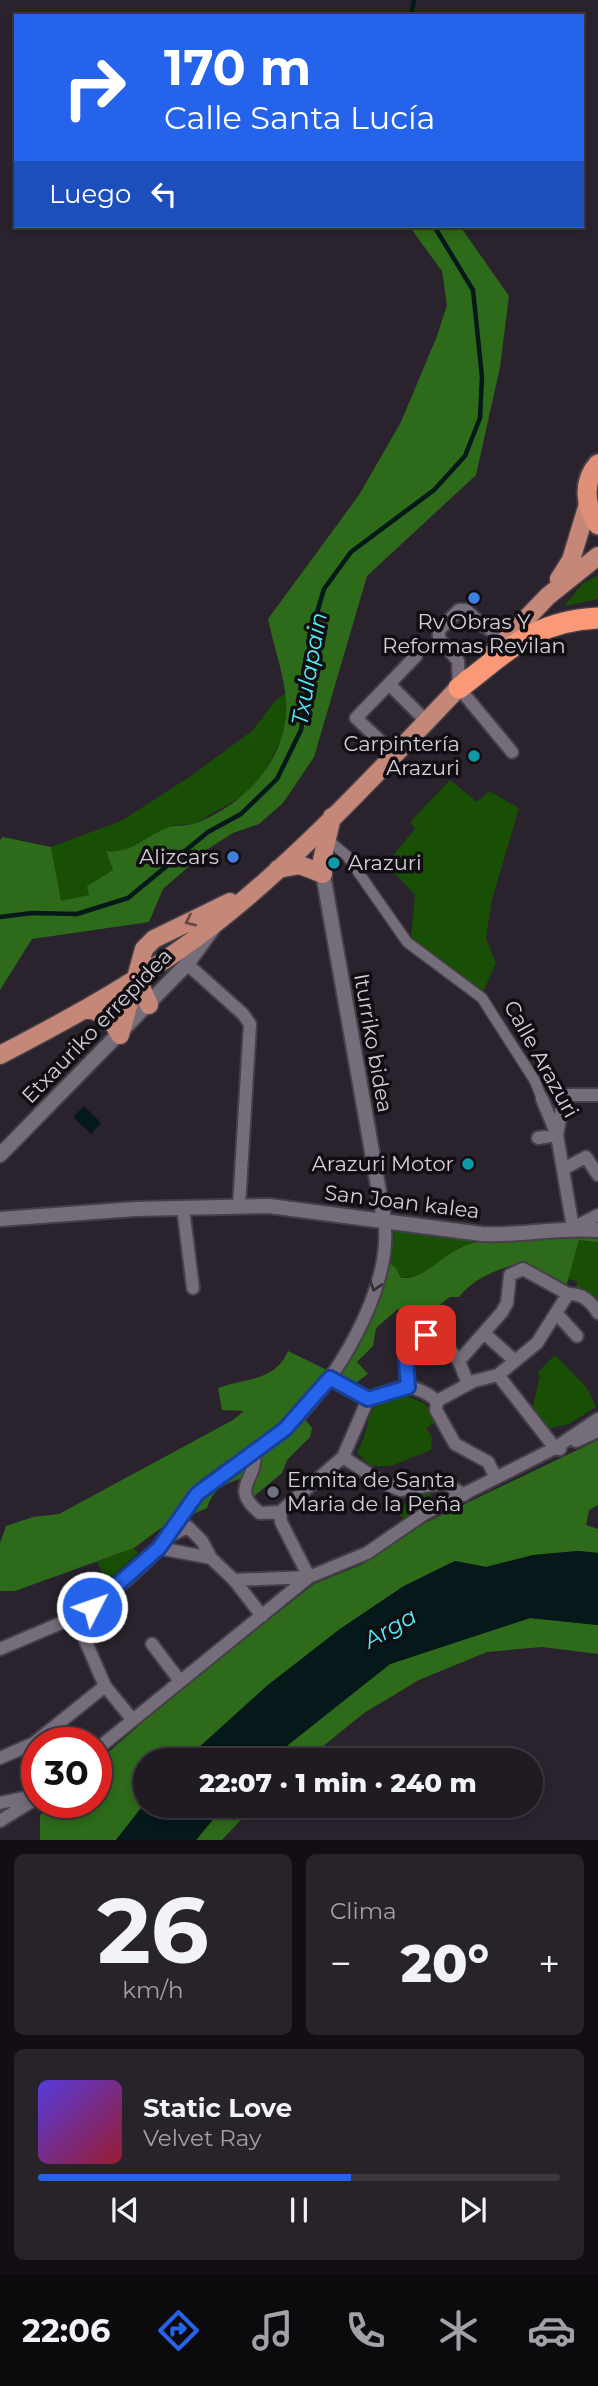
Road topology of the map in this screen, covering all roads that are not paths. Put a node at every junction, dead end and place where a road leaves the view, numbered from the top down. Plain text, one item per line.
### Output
1 (598, 464) edge
2 (588, 504) junction
3 (598, 525) edge
4 (598, 556) edge
5 (548, 596) junction
6 (598, 618) edge
7 (526, 620) junction
8 (416, 656) dead end
9 (389, 684) junction
10 (459, 688) junction
11 (426, 721) junction
12 (512, 752) dead end
13 (394, 754) junction
14 (331, 817) junction
15 (326, 838) junction
16 (302, 845) junction
17 (322, 867) junction
18 (275, 870) junction
19 (252, 892) junction
20 (218, 921) junction
21 (187, 964) junction
22 (137, 978) junction
23 (149, 1005) junction
24 (89, 1009) junction
25 (120, 1035) junction
26 (0, 1055) edge
27 (598, 1095) edge
28 (542, 1099) joint
29 (557, 1135) junction
30 (538, 1138) dead end
31 (0, 1155) edge
32 (565, 1168) junction
33 (598, 1175) edge
34 (239, 1206) junction
35 (183, 1208) junction
36 (598, 1215) edge
37 (0, 1219) edge
38 (384, 1220) junction
39 (573, 1228) junction
40 (598, 1230) edge
41 (193, 1288) dead end
42 (568, 1294) junction
43 (556, 1313) junction
44 (598, 1313) edge
45 (485, 1334) junction
46 (577, 1336) dead end
47 (459, 1361) junction
48 (515, 1361) junction
49 (498, 1375) junction
50 (330, 1378) junction
51 (468, 1384) junction
52 (408, 1387) junction
53 (368, 1399) junction
54 (437, 1402) junction
55 (598, 1419) edge
56 (598, 1431) edge
57 (555, 1448) junction
58 (254, 1453) junction
59 (343, 1457) junction
60 (496, 1478) junction
61 (464, 1494) junction
62 (280, 1511) junction
63 (170, 1535) junction
64 (159, 1548) junction
65 (211, 1558) junction
66 (309, 1577) junction
67 (234, 1580) junction
68 (262, 1616) junction
69 (75, 1617) junction
70 (152, 1644) dead end
71 (0, 1649) edge
72 (180, 1681) junction
73 (104, 1686) junction
74 (132, 1719) junction
75 (112, 1736) edge
76 (0, 1758) edge
77 (21, 1799) edge
78 (0, 1803) edge
79 (21, 1807) edge
80 (0, 1821) edge

1 - 2 highway
2 - 3 highway
2 - 5 main road
4 - 5 main road
5 - 7 main road
6 - 10 highway
7 - 10 main road
7 - 10 street
8 - 9 street
9 - 11 street
9 - 13 street
10 - 11 main road
10 - 12 street
11 - 13 main road
13 - 14 main road
14 - 15 main road
14 - 16 main road
15 - 17 main road
15 - 28 street, Calle Arazuri
16 - 17 main road
16 - 18 main road
17 - 18 main road
17 - 38 street, Iturriko bidea
18 - 19 main road
19 - 20 main road
19 -> 22 main road
20 - 21 street, Etxauriko errepidea
20 - 22 main road
21 - 23 street, Etxauriko errepidea
21 - 34 street
22 - 23 main road
22 - 24 main road
22 - 25 main road
23 - 25 street, Etxauriko errepidea
24 - 25 main road
24 - 26 main road
25 - 31 street, Etxauriko errepidea
27 - 29 street, Calle Arazuri
28 - 29 street, Calle Arazuri
29 - 30 street
29 - 32 street
32 - 33 street
32 - 39 street
34 - 35 street, San Joan kalea
34 - 38 street, San Joan kalea
35 - 37 street, San Joan kalea
35 - 41 street
36 - 39 street, San Joan kalea
38 - 39 street, San Joan kalea
38 -> 50 street
39 - 40 street, San Joan kalea
42 - 43 street
42 - 44 street
42 - 45 street
43 - 46 street
43 - 48 street
45 - 47 street
45 - 48 street
47 - 51 street
47 - 52 street
48 - 49 street
49 - 51 street
49 - 57 street
50 - 53 street
50 - 58 street
51 - 54 street
52 - 53 street
52 - 54 street
53 - 59 street
54 - 60 street
55 - 57 street
56 - 57 street
57 - 60 street
58 - 62 street
58 - 63 street
59 - 61 street
59 - 62 street
60 - 61 street
61 - 66 street
62 - 66 street
63 - 64 street
63 - 65 street
64 - 65 street
64 - 69 street
65 - 67 street
66 - 67 street
66 - 68 street
67 - 68 street
68 - 72 street
69 - 71 street
69 - 73 street
70 - 72 street
72 - 74 street
73 - 74 street
73 - 76 street
74 - 75 street
77 - 78 street
79 - 80 street

